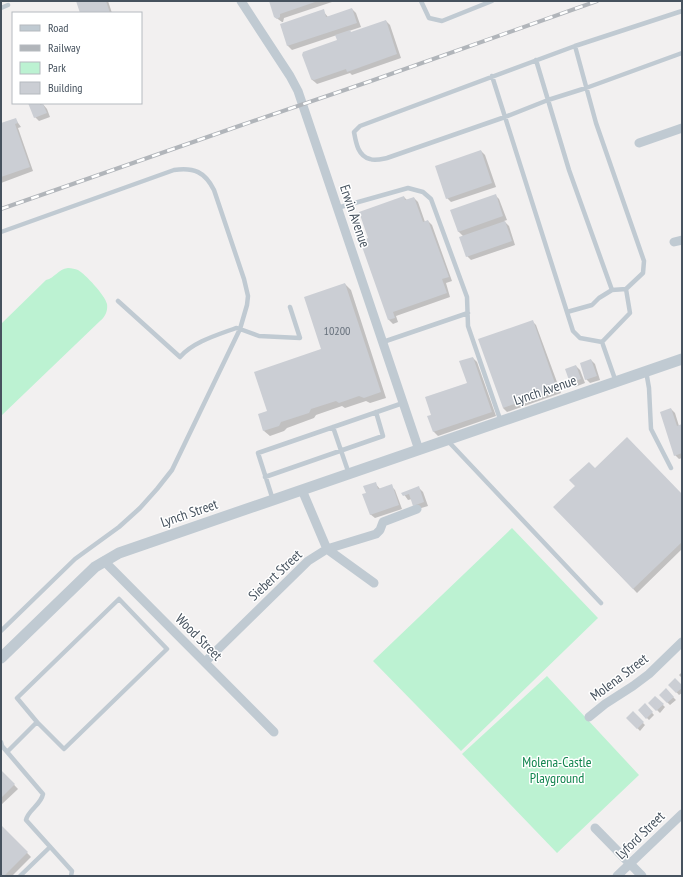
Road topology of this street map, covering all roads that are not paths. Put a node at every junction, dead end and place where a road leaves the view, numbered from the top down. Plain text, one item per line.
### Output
1 (242, 1) edge
2 (421, 1) edge
3 (492, 1) edge
4 (8, 5) dead end
5 (1, 8) edge
6 (682, 11) edge
7 (575, 46) junction
8 (682, 53) edge
9 (536, 60) junction
10 (492, 76) junction
11 (586, 88) junction
12 (548, 100) junction
13 (505, 117) junction
14 (682, 128) edge
15 (639, 143) dead end
16 (338, 208) junction
17 (1, 232) edge
18 (626, 289) junction
19 (612, 290) junction
20 (118, 301) dead end
21 (290, 308) dead end
22 (567, 312) junction
23 (468, 313) junction
24 (240, 329) junction
25 (383, 342) junction
26 (602, 342) junction
27 (682, 360) edge
28 (646, 371) junction
29 (616, 382) junction
30 (403, 403) junction
31 (376, 412) junction
32 (501, 422) junction
33 (333, 427) junction
34 (447, 440) junction
35 (341, 450) junction
36 (419, 450) junction
37 (671, 468) dead end
38 (349, 474) junction
39 (265, 477) junction
40 (302, 490) junction
41 (273, 501) junction
42 (417, 509) dead end
43 (327, 549) junction
44 (104, 561) junction
45 (374, 583) dead end
46 (601, 603) dead end
47 (1, 631) edge
48 (682, 642) edge
49 (1, 658) edge
50 (205, 662) junction
51 (589, 717) dead end
52 (37, 722) junction
53 (274, 732) dead end
54 (1, 745) edge
55 (7, 752) junction
56 (682, 814) edge
57 (595, 828) dead end
58 (50, 847) junction
59 (630, 864) junction
60 (20, 876) edge
61 (71, 876) edge
62 (617, 876) edge
63 (642, 876) edge

1 - 16 street, Erwin Avenue
2 - 3 lane
4 - 5 lane
6 - 7 lane
7 - 9 lane
7 - 11 lane
8 - 11 lane
9 - 10 lane
9 - 12 lane
10 - 13 lane
10 - 13 lane
11 - 12 lane
11 - 18 lane
12 - 13 lane
12 - 19 lane
13 - 22 lane
14 - 15 street
16 - 23 lane
16 - 25 street, Erwin Avenue
17 - 24 lane
18 - 19 lane
18 - 26 lane
19 - 22 lane
20 - 24 lane
21 - 24 lane
22 - 26 lane
23 - 25 lane
23 - 32 lane
24 - 47 lane
25 - 30 street, Erwin Avenue
26 - 29 lane
27 - 28 street, Lynch Avenue
28 - 29 street, Lynch Avenue
28 - 37 lane
29 - 32 street, Lynch Avenue
30 - 31 lane
30 - 36 street, Erwin Avenue
31 - 33 lane
31 - 35 lane
32 - 34 street, Lynch Avenue
33 - 35 lane
33 - 39 lane
34 - 36 street, Lynch Avenue
34 - 46 lane
35 - 38 lane
35 - 39 lane
36 - 38 street, Lynch Street
38 - 40 street, Lynch Street
39 - 41 lane
40 - 41 street, Lynch Street
40 - 43 street
41 - 44 street, Lynch Street
42 - 43 street, Siebert Street
43 - 45 street
43 - 50 street, Siebert Street
44 - 49 street, Lynch Street
44 - 50 street, Wood Street
48 - 51 street, Molena Street
50 - 53 street, Wood Street
52 - 52 lane
52 - 55 lane
54 - 55 lane
55 - 58 lane
56 - 59 street, Lyford Street
57 - 59 street
58 - 60 lane
58 - 61 lane
59 - 62 street, Lyford Street
59 - 63 street

